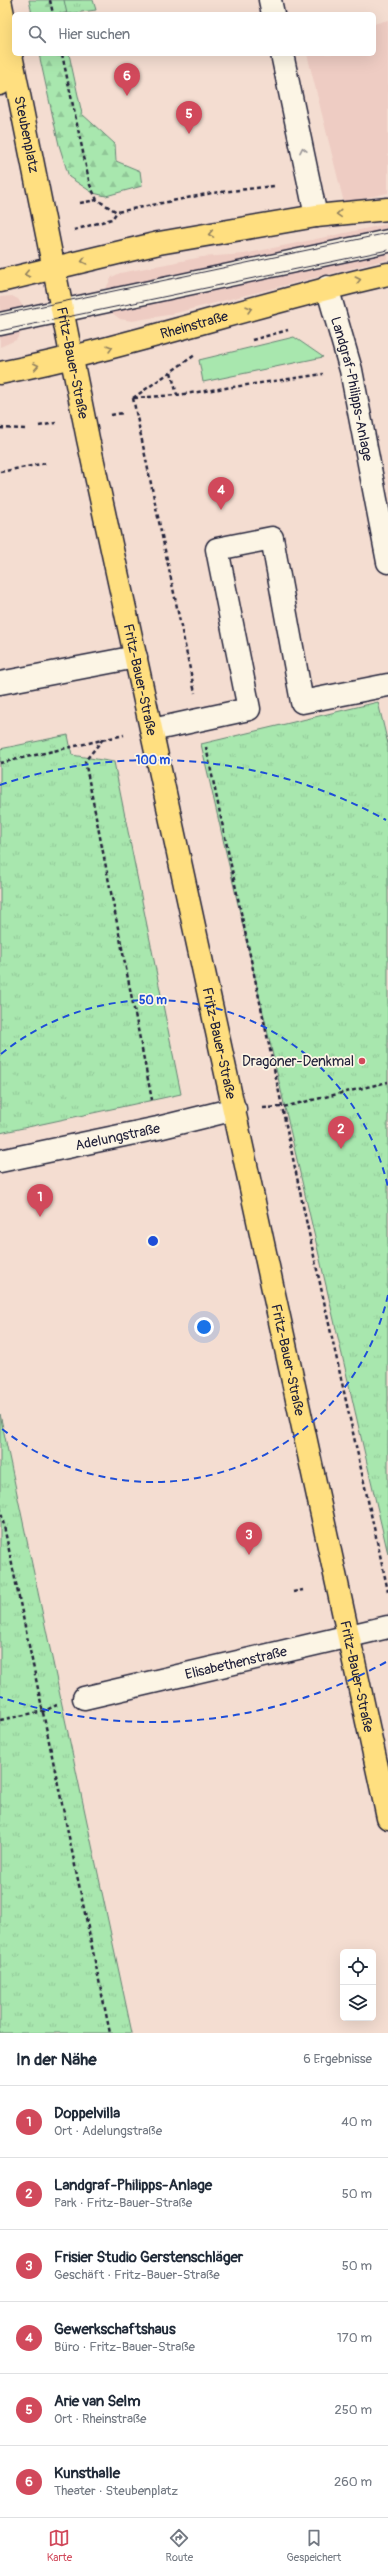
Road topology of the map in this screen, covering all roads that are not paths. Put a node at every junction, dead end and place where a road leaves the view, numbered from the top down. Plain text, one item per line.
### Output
1 (0, 0) edge
2 (270, 0) edge
3 (273, 12) edge
4 (10, 49) junction
5 (282, 56) edge
6 (0, 84) edge
7 (388, 209) edge
8 (316, 216) junction
9 (388, 241) edge
10 (54, 268) junction
11 (388, 274) edge
12 (0, 281) edge
13 (327, 287) junction
14 (63, 310) junction
15 (0, 324) edge
16 (72, 358) junction
17 (0, 373) edge
18 (388, 562) edge
19 (136, 657) junction
20 (0, 683) edge
21 (388, 685) edge
22 (152, 730) junction
23 (235, 1109) junction
24 (0, 1160) edge
25 (388, 1626) edge
26 (348, 1636) junction
27 (84, 1698) road end
28 (388, 1818) edge

1 - 4 main road, Steubenplatz
2 - 3 street
4 - 6 main road
4 - 10 main road, Steubenplatz
8 -> 5 street
7 -> 8 main road
8 -> 10 main road
9 - 14 street
10 -> 12 main road
10 - 14 main road, Fritz-Bauer-Straße
13 -> 11 main road, Rheinstraße
16 -> 13 main road, Rheinstraße
13 - 18 street, Landgraf-Philipps-Anlage
14 - 15 street
14 - 16 main road, Fritz-Bauer-Straße
17 -> 16 main road, Rheinstraße
16 - 19 main road, Fritz-Bauer-Straße
19 - 20 street
19 - 22 main road, Fritz-Bauer-Straße
21 - 22 street
22 - 23 main road, Fritz-Bauer-Straße
23 - 24 street, Adelungstraße
23 - 26 main road, Fritz-Bauer-Straße
25 - 26 street, Elisabethenstraße
26 - 27 street, Elisabethenstraße
26 - 28 main road, Fritz-Bauer-Straße

